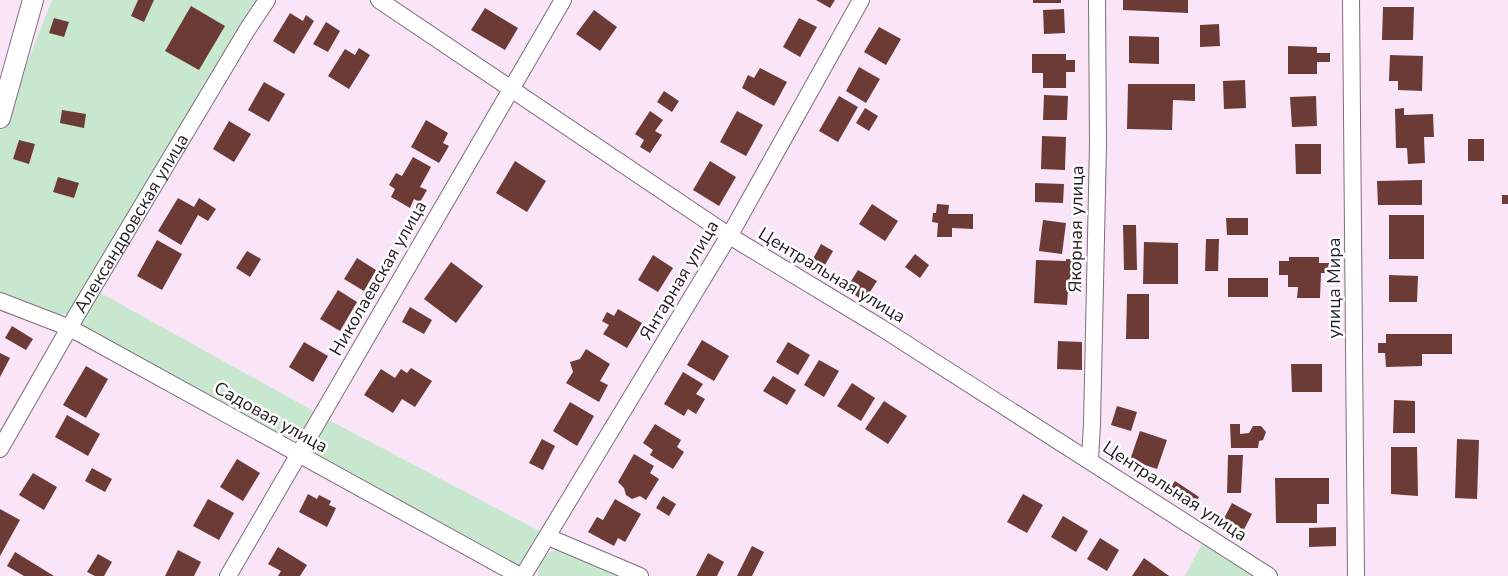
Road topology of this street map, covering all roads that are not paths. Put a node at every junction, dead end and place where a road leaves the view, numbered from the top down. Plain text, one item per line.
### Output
1 (33, 0) edge
2 (267, 0) edge
3 (379, 0) edge
4 (563, 0) edge
5 (861, 0) edge
6 (1097, 0) edge
7 (1351, 0) edge
8 (511, 89) junction
9 (0, 118) edge
10 (728, 235) junction
11 (0, 301) edge
12 (70, 328) junction
13 (0, 449) edge
14 (299, 456) junction
15 (1090, 459) junction
16 (548, 537) junction
17 (228, 576) edge
18 (522, 576) edge
19 (640, 576) edge
20 (1270, 576) edge
21 (1356, 576) edge

1 - 9 street
2 - 12 street, Александровская улица
3 - 8 street, Центральная улица
4 - 8 street, Николаевская улица
5 - 10 street, Янтарная улица
6 - 15 street, Якорная улица
7 - 21 street, улица Мира
8 - 10 street, Центральная улица
8 - 14 street, Николаевская улица
10 - 15 street, Центральная улица
10 - 16 street, Янтарная улица
11 - 12 street, Садовая улица
12 - 13 street, Александровская улица
12 - 14 street, Садовая улица
14 - 17 street, Николаевская улица
14 - 18 street, Садовая улица
15 - 20 street, Центральная улица
16 - 18 street, Янтарная улица
16 - 19 street

